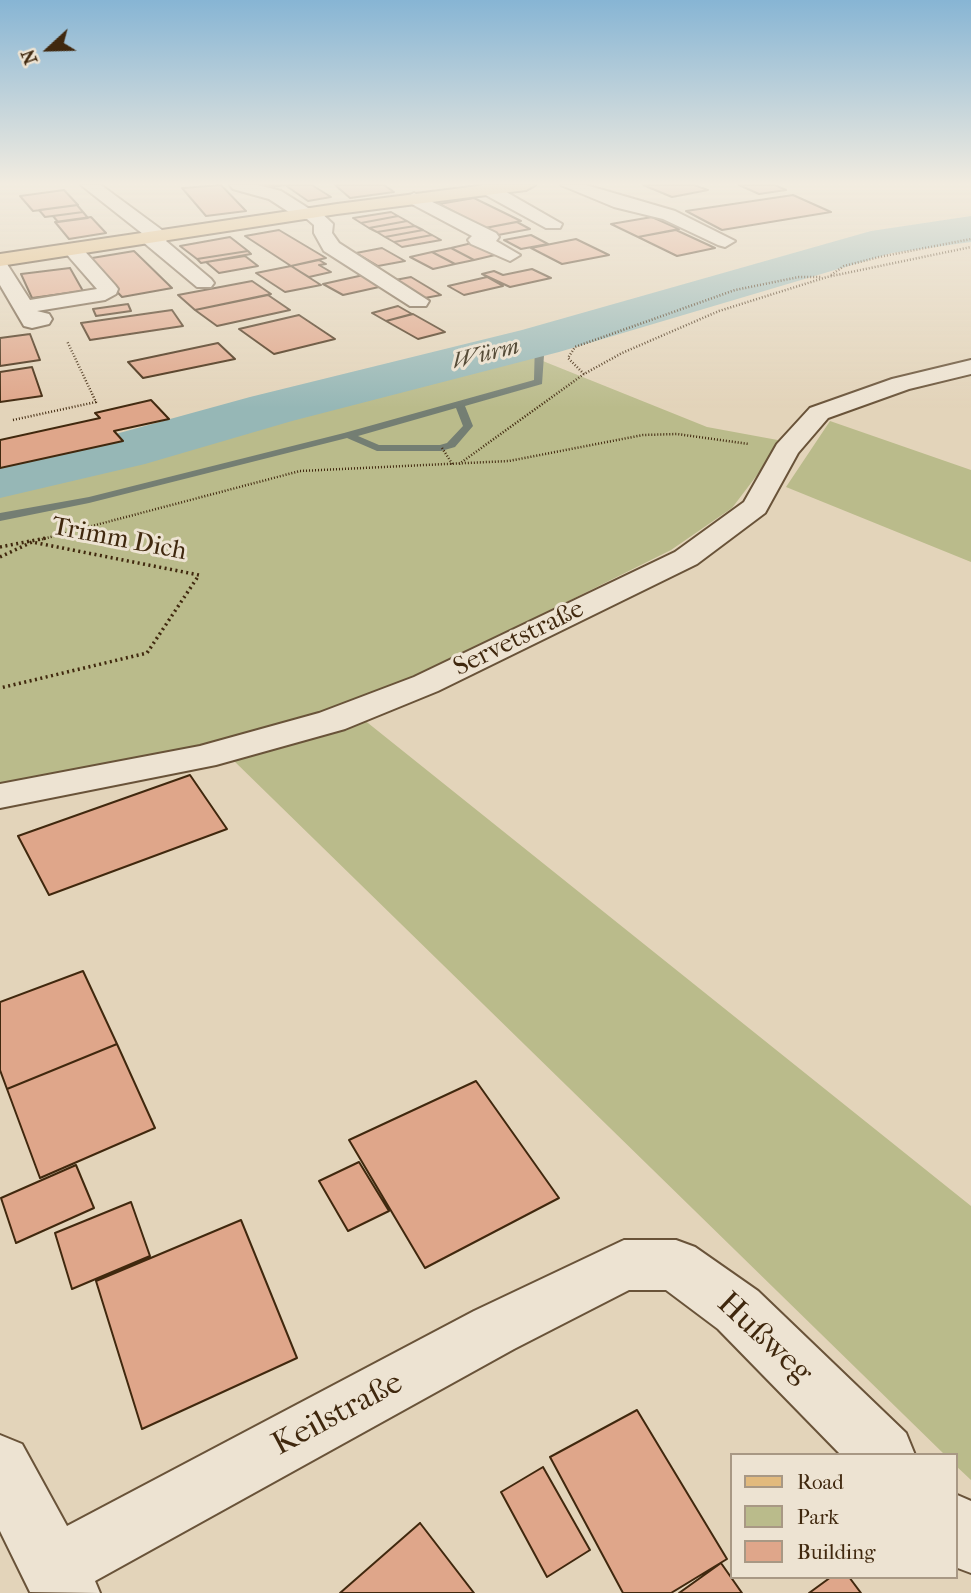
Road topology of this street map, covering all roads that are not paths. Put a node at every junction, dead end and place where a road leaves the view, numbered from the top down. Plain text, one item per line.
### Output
1 (81, 259) edge
2 (178, 259) edge
3 (351, 259) edge
4 (0, 268) edge
5 (204, 284) dead end
6 (418, 301) dead end
7 (24, 307) junction
8 (51, 318) road end
9 (971, 368) edge
10 (0, 796) edge
11 (624, 1265) joint
12 (882, 1453) edge
13 (0, 1466) edge
14 (957, 1527) edge
15 (971, 1541) edge
16 (60, 1581) edge

1 - 7 street
2 - 5 street
3 - 6 street
4 - 7 street
7 - 8 street
9 - 10 street, Servetstraße
11 - 12 street, Hußweg
11 - 16 street, Keilstraße
13 - 16 street
14 - 15 street

